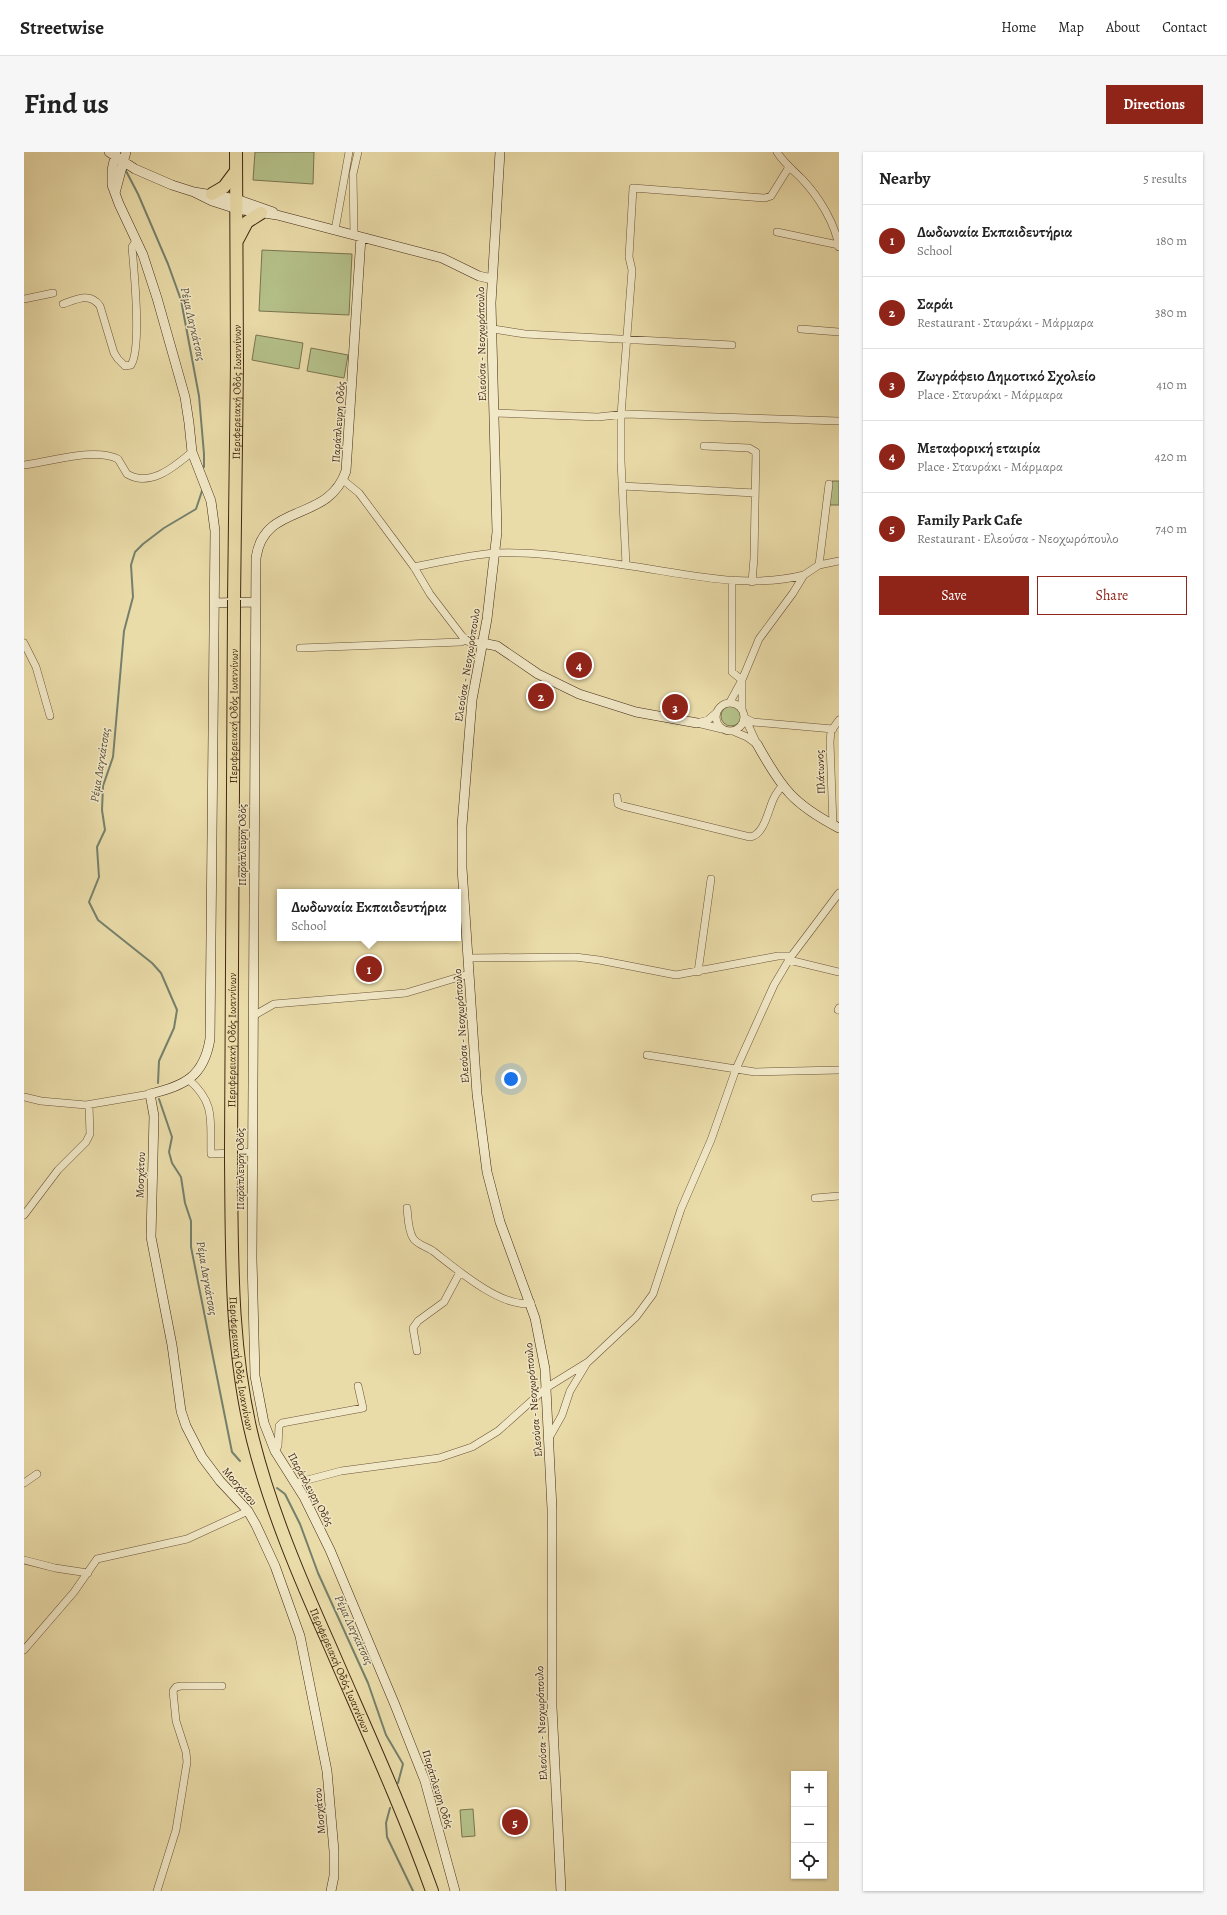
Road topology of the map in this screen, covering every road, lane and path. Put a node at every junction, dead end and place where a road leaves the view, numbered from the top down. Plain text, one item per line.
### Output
1 (126, 152) edge
2 (236, 152) edge
3 (349, 152) edge
4 (358, 152) edge
5 (500, 152) edge
6 (777, 152) edge
7 (113, 153) edge
8 (124, 162) junction
9 (789, 167) junction
10 (236, 170) junction
11 (194, 192) junction
12 (115, 194) junction
13 (212, 194) junction
14 (236, 204) junction
15 (261, 214) junction
16 (277, 215) junction
17 (335, 230) junction
18 (777, 232) dead end
19 (357, 236) junction
20 (237, 240) junction
21 (136, 241) junction
22 (839, 246) edge
23 (492, 279) junction
24 (53, 293) dead end
25 (24, 299) edge
26 (63, 304) dead end
27 (493, 329) junction
28 (801, 329) dead end
29 (839, 332) edge
30 (626, 340) junction
31 (732, 345) dead end
32 (494, 413) junction
33 (621, 415) junction
34 (839, 421) edge
35 (704, 446) dead end
36 (192, 452) junction
37 (24, 465) edge
38 (343, 480) junction
39 (829, 484) dead end
40 (622, 486) junction
41 (755, 493) junction
42 (495, 553) junction
43 (839, 560) edge
44 (626, 565) junction
45 (819, 566) junction
46 (414, 567) junction
47 (804, 575) junction
48 (732, 580) junction
49 (752, 582) junction
50 (256, 602) junction
51 (214, 603) junction
52 (466, 640) junction
53 (24, 643) edge
54 (482, 643) junction
55 (300, 648) dead end
56 (742, 680) junction
57 (730, 702) junction
58 (742, 708) junction
59 (716, 713) junction
60 (50, 716) dead end
61 (745, 718) junction
62 (839, 720) edge
63 (697, 723) junction
64 (724, 729) junction
65 (833, 729) junction
66 (733, 731) junction
67 (757, 744) junction
68 (782, 786) junction
69 (617, 797) dead end
70 (836, 827) edge
71 (711, 879) dead end
72 (839, 893) edge
73 (469, 958) junction
74 (790, 958) junction
75 (698, 972) junction
76 (839, 972) edge
77 (469, 974) junction
78 (253, 1016) junction
79 (647, 1055) dead end
80 (736, 1069) junction
81 (839, 1070) edge
82 (189, 1080) junction
83 (150, 1094) junction
84 (24, 1097) edge
85 (89, 1105) junction
86 (253, 1152) junction
87 (839, 1196) edge
88 (815, 1198) dead end
89 (407, 1208) dead end
90 (24, 1215) edge
91 (460, 1272) junction
92 (531, 1303) junction
93 (417, 1351) dead end
94 (588, 1362) junction
95 (358, 1386) dead end
96 (546, 1388) junction
97 (549, 1438) junction
98 (275, 1451) junction
99 (37, 1474) dead end
100 (24, 1483) edge
101 (296, 1483) junction
102 (248, 1511) junction
103 (24, 1560) edge
104 (88, 1573) junction
105 (24, 1650) edge
106 (222, 1686) dead end
107 (157, 1891) edge
108 (332, 1891) edge
109 (432, 1891) edge
110 (455, 1891) edge
111 (561, 1891) edge

1 - 8 street
2 - 10 highway, Περιφερειακή Οδός Ιωαννίνων
3 - 17 street
4 - 19 street
5 - 23 street, Ελεούσα - Νεοχωρόπουλο
6 - 9 street
7 - 8 street
7 - 12 street
8 - 11 street
8 - 12 street
9 - 22 street
9 - 30 street
10 - 13 highway
10 - 14 highway, Περιφερειακή Οδός Ιωαννίνων
11 - 13 street
11 - 14 street
12 - 21 street
13 - 14 street
14 - 15 street
14 - 16 street
14 - 20 highway, Περιφερειακή Οδός Ιωαννίνων
15 - 16 street
15 - 20 highway
16 - 17 street
17 - 19 street
18 - 22 street
19 - 23 street
19 - 38 street, Παράπλευρη Οδός
20 - 109 highway, Περιφερειακή Οδός Ιωαννίνων, bridge
21 - 26 street
21 - 36 street
23 - 27 street, Ελεούσα - Νεοχωρόπουλο
24 - 25 street
27 - 30 street
27 - 32 street, Ελεούσα - Νεοχωρόπουλο
28 - 29 street
30 - 31 street
30 - 33 street
32 - 33 street
32 - 42 street, Ελεούσα - Νεοχωρόπουλο
33 - 34 street
33 - 40 street
35 - 41 street
36 - 37 street
36 - 51 street
38 - 46 street
38 - 50 street, Παράπλευρη Οδός
39 - 45 street
40 - 41 street
40 - 44 street
41 - 49 street
42 - 44 street
42 - 46 street
42 - 54 street, Ελεούσα - Νεοχωρόπουλο
43 - 45 street
44 - 48 street
45 - 47 street
46 - 52 street
47 - 49 street
47 - 56 street
48 - 49 street
48 - 56 street
50 - 51 street
50 - 78 street, Παράπλευρη Οδός
51 - 82 street
52 - 54 street
52 - 55 street
53 - 60 street
54 - 63 street
54 - 73 street, Ελεούσα - Νεοχωρόπουλο
56 - 57 street
56 - 58 street
57 - 58 street
57 - 59 street
58 - 61 street
59 - 63 street
59 - 64 street
61 - 65 street
61 - 66 street
61 - 67 street
62 - 65 street, Πλάτωνος
63 - 64 street
64 - 66 street
65 - 70 street, Πλάτωνος
66 - 67 street
67 - 68 street
68 - 69 street
68 - 70 street
71 - 75 street
72 - 74 street
73 - 75 street
73 - 77 street, Ελεούσα - Νεοχωρόπουλο
74 - 75 street
74 - 76 street
74 - 80 street
77 - 78 street
77 - 92 street, Ελεούσα - Νεοχωρόπουλο
78 - 86 street, Παράπλευρη Οδός
79 - 80 street
80 - 81 street
80 - 94 street
82 - 83 street
82 - 86 street
83 - 85 street
83 - 102 street, Μοσχάτου
84 - 85 street
85 - 90 street
86 - 98 street, Παράπλευρη Οδός
87 - 88 street
89 - 91 street
91 - 92 street
91 - 93 street
92 - 96 street, Ελεούσα - Νεοχωρόπουλο
94 - 96 street
94 - 97 street
95 - 98 street
96 - 97 street, Ελεούσα - Νεοχωρόπουλο
96 - 101 street
97 - 111 street, Ελεούσα - Νεοχωρόπουλο
98 - 101 street, Παράπλευρη Οδός
99 - 100 street
101 - 110 street, Παράπλευρη Οδός
102 - 104 street
102 - 108 street, Μοσχάτου
103 - 104 street
104 - 105 street
106 - 107 street

